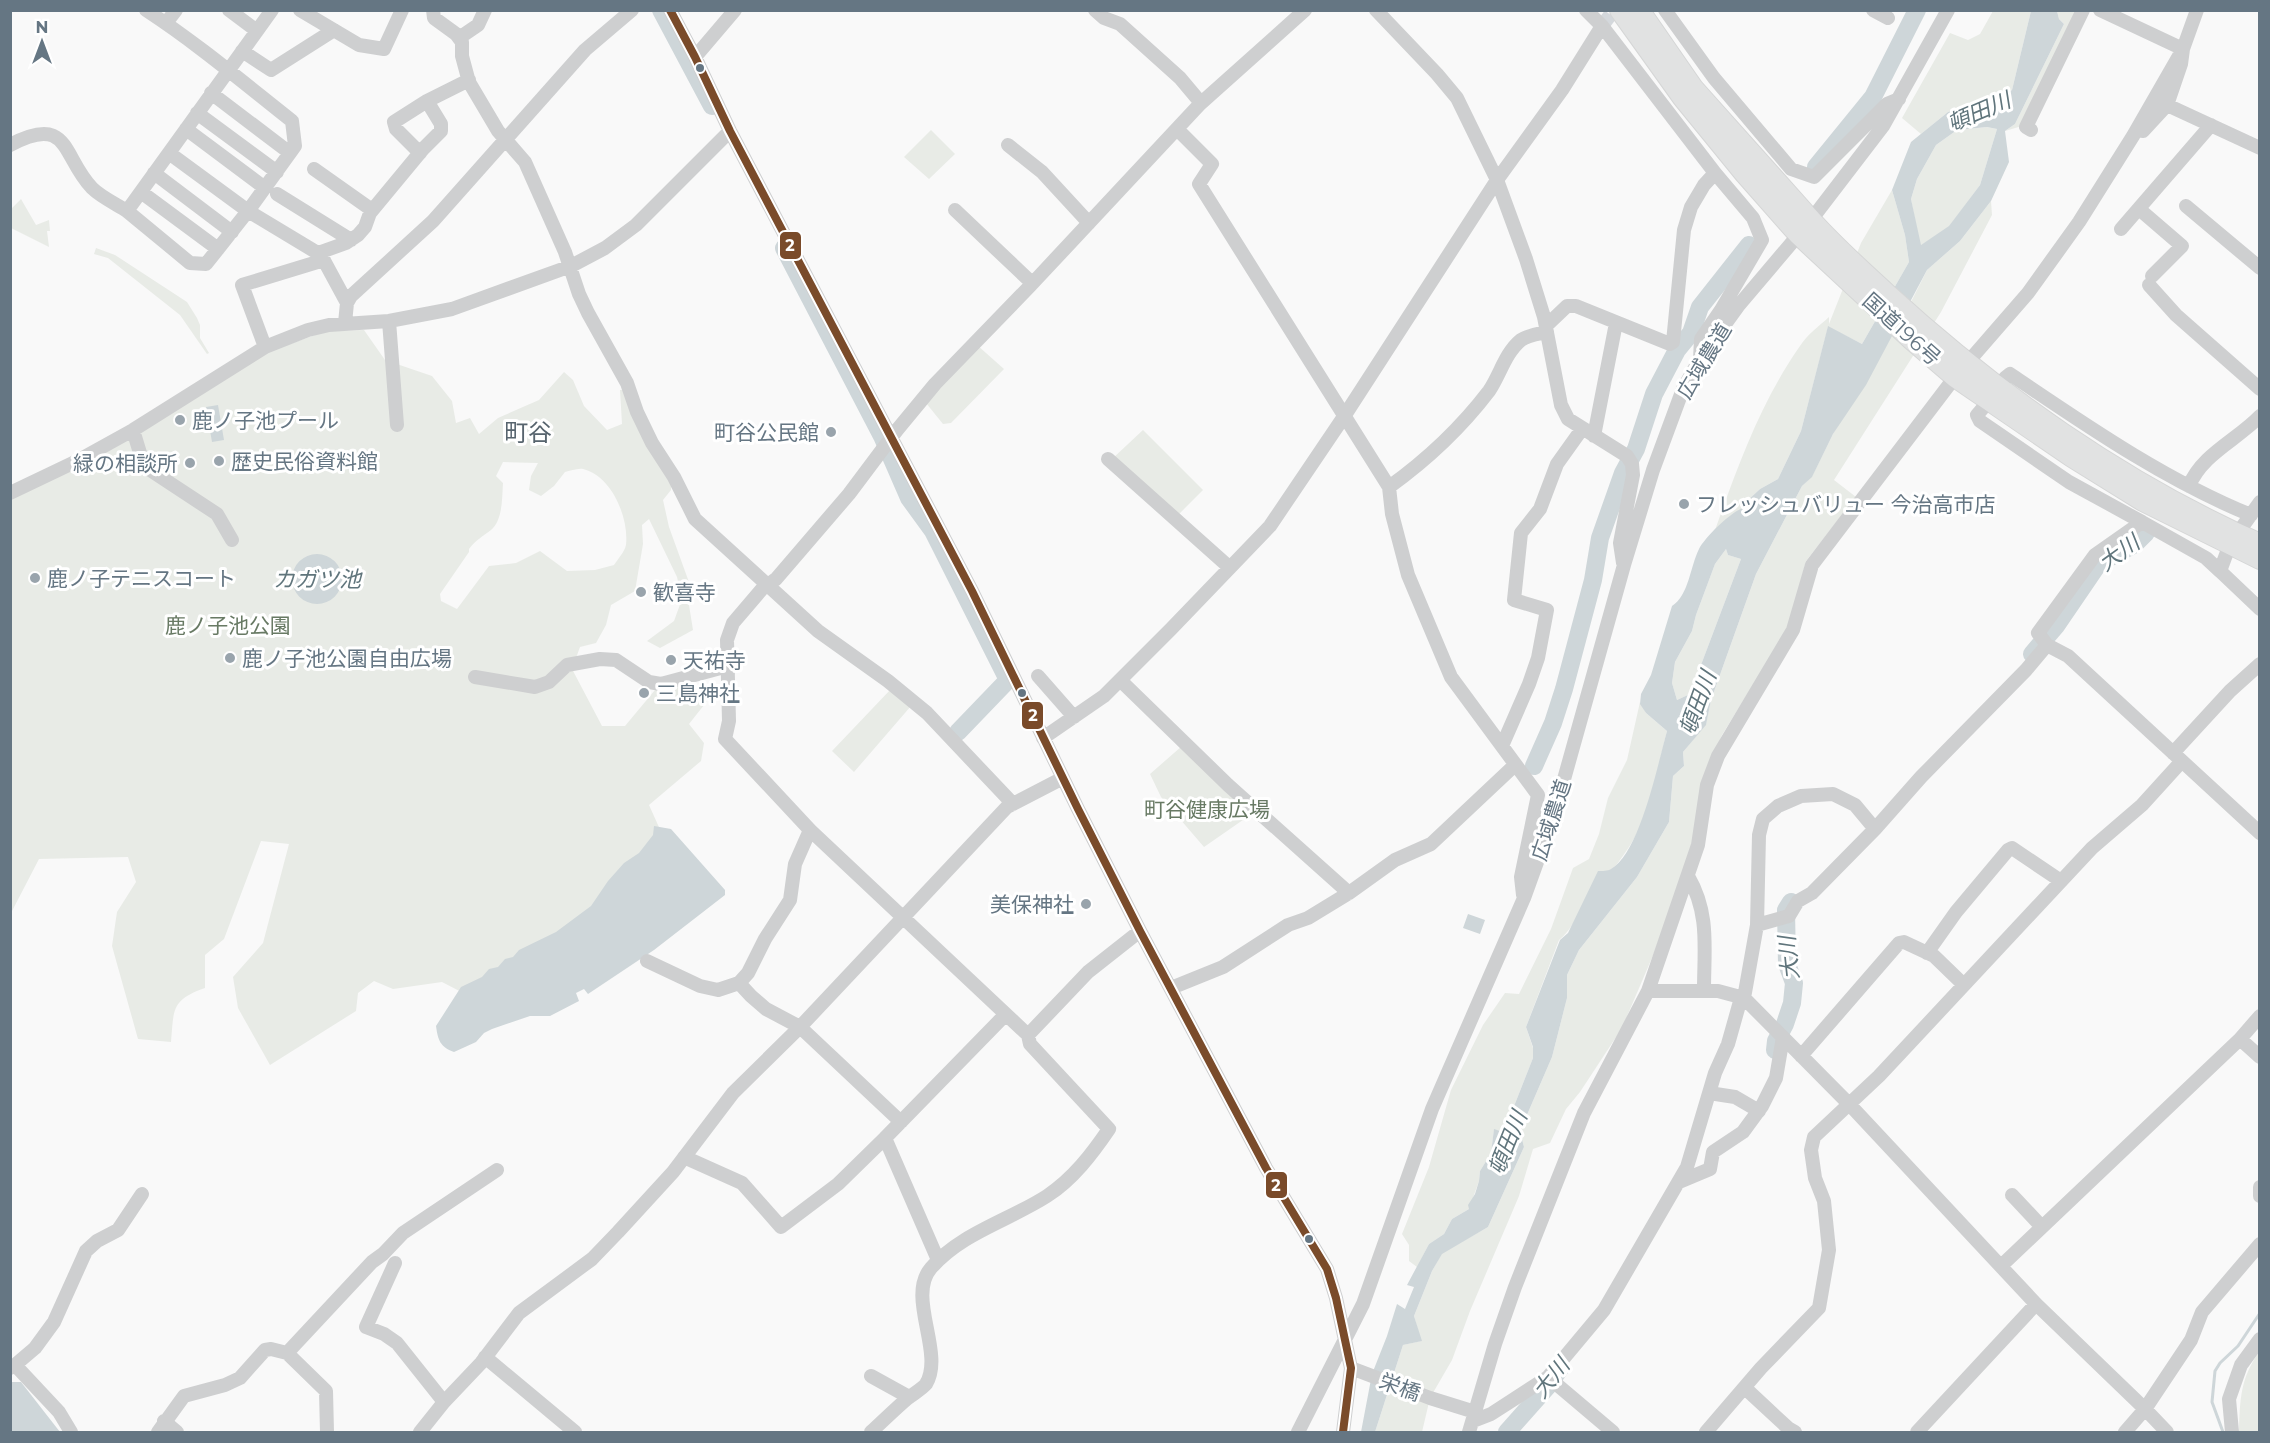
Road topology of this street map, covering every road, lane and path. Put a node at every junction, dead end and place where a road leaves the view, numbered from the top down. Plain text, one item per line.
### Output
1 (146, 10) edge
2 (176, 10) edge
3 (229, 10) edge
4 (272, 10) edge
5 (300, 10) edge
6 (402, 10) edge
7 (433, 10) edge
8 (485, 10) edge
9 (632, 10) edge
10 (670, 10) edge
11 (735, 10) edge
12 (1095, 10) edge
13 (1305, 10) edge
14 (1376, 10) edge
15 (1586, 10) edge
16 (1620, 10) edge
17 (1639, 10) edge
18 (1665, 10) edge
19 (1873, 10) edge
20 (1948, 10) edge
21 (2083, 10) edge
22 (2100, 10) edge
23 (2197, 10) edge
24 (1888, 18) dead end
25 (166, 23) junction
26 (1602, 26) junction
27 (334, 30) junction
28 (256, 31) junction
29 (459, 38) junction
30 (2183, 48) junction
31 (242, 51) junction
32 (695, 57) junction
33 (227, 70) junction
34 (469, 80) junction
35 (211, 93) junction
36 (1900, 99) junction
37 (427, 101) junction
38 (1201, 103) junction
39 (2167, 105) junction
40 (197, 113) junction
41 (2211, 125) junction
42 (186, 129) junction
43 (1177, 129) junction
44 (2031, 130) dead end
45 (730, 131) junction
46 (506, 140) junction
47 (12, 142) edge
48 (2259, 143) edge
49 (1008, 145) dead end
50 (169, 153) junction
51 (290, 153) junction
52 (420, 153) junction
53 (2122, 155) junction
54 (314, 169) dead end
55 (277, 172) junction
56 (154, 173) junction
57 (1715, 173) junction
58 (1497, 180) junction
59 (271, 191) junction
60 (141, 192) junction
61 (2186, 206) dead end
62 (2139, 209) junction
63 (372, 210) junction
64 (955, 210) dead end
65 (127, 212) junction
66 (248, 212) junction
67 (1089, 223) junction
68 (1804, 227) junction
69 (2121, 229) dead end
70 (232, 232) junction
71 (351, 240) junction
72 (218, 249) junction
73 (321, 257) junction
74 (571, 266) junction
75 (2259, 268) edge
76 (1032, 283) junction
77 (347, 303) junction
78 (389, 321) junction
79 (345, 323) junction
80 (1616, 323) junction
81 (1546, 329) junction
82 (266, 347) junction
83 (1700, 359) junction
84 (1961, 370) junction
85 (2005, 378) dead end
86 (2259, 389) edge
87 (1983, 408) dead end
88 (1345, 415) junction
89 (2259, 416) edge
90 (397, 425) dead end
91 (133, 430) junction
92 (1588, 433) junction
93 (892, 438) junction
94 (1108, 459) dead end
95 (2189, 486) junction
96 (1389, 487) junction
97 (10, 493) edge
98 (2259, 502) edge
99 (2251, 515) junction
100 (2142, 522) junction
101 (2234, 539) junction
102 (232, 540) dead end
103 (2259, 544) edge
104 (2259, 559) edge
105 (1624, 566) junction
106 (1229, 567) junction
107 (2220, 571) junction
108 (769, 584) junction
109 (2259, 609) edge
110 (2047, 645) junction
111 (2259, 664) edge
112 (728, 666) junction
113 (1038, 676) dead end
114 (475, 677) dead end
115 (1120, 680) junction
116 (1074, 717) junction
117 (1043, 738) junction
118 (1502, 746) junction
119 (2177, 758) junction
120 (1515, 765) junction
121 (1063, 778) junction
122 (1013, 804) junction
123 (1875, 829) junction
124 (810, 830) junction
125 (2259, 833) edge
126 (1688, 876) junction
127 (2061, 881) junction
128 (1349, 893) junction
129 (1524, 898) junction
130 (904, 916) junction
131 (1757, 926) junction
132 (1140, 931) junction
133 (1927, 953) junction
134 (647, 961) dead end
135 (739, 982) junction
136 (1964, 985) junction
137 (1170, 988) junction
138 (1704, 990) junction
139 (1648, 992) junction
140 (1743, 998) junction
141 (1005, 1015) junction
142 (2259, 1016) edge
143 (800, 1027) junction
144 (1028, 1035) junction
145 (1783, 1037) junction
146 (2240, 1039) junction
147 (1801, 1056) junction
148 (2259, 1057) edge
149 (1709, 1093) junction
150 (1850, 1105) junction
151 (1758, 1111) junction
152 (901, 1122) junction
153 (885, 1138) junction
154 (684, 1157) junction
155 (497, 1170) dead end
156 (1679, 1182) junction
157 (2259, 1187) edge
158 (142, 1194) dead end
159 (2012, 1195) dead end
160 (2259, 1196) edge
161 (2042, 1227) junction
162 (2259, 1244) edge
163 (938, 1260) junction
164 (394, 1263) dead end
165 (2001, 1266) junction
166 (2036, 1304) junction
167 (2259, 1339) edge
168 (1345, 1341) junction
169 (287, 1353) junction
170 (485, 1357) junction
171 (13, 1367) edge
172 (1351, 1368) junction
173 (872, 1376) dead end
174 (1548, 1377) junction
175 (1744, 1388) junction
176 (909, 1397) junction
177 (444, 1402) junction
178 (2145, 1409) junction
179 (1472, 1422) edge
180 (161, 1427) edge
181 (70, 1432) edge
182 (177, 1432) edge
183 (327, 1432) edge
184 (420, 1432) edge
185 (575, 1432) edge
186 (871, 1432) edge
187 (1298, 1432) edge
188 (1343, 1432) edge
189 (1613, 1432) edge
190 (1706, 1432) edge
191 (1795, 1432) edge
192 (1917, 1432) edge
193 (2125, 1432) edge
194 (2167, 1432) edge
195 (2232, 1432) edge

1 - 25 street
2 - 25 street
3 - 28 street
4 - 28 street
5 - 27 street
6 - 27 street
7 - 29 street
8 - 29 street
9 - 46 street
10 - 32 street
11 - 32 street
12 - 38 street
13 - 38 street
14 - 58 street
15 - 26 street
16 - 68 highway, 国道196号
17 - 68 highway, 国道196号
18 - 36 street
19 - 24 street
20 - 36 street, 広域農道
21 - 44 street
22 - 30 street
23 - 30 street
25 - 33 street
26 - 57 street
26 - 58 street
27 - 31 street
28 - 31 street
29 - 34 street
30 - 39 street
30 - 53 street
31 - 33 street
32 - 45 street
33 - 35 street
33 - 51 street
34 - 37 street
34 - 46 street
35 - 40 street
35 - 51 street
36 - 68 street, 広域農道
37 - 52 street
37 - 52 street
38 - 43 street
39 - 41 street
39 - 53 street
40 - 42 street
40 - 55 street
41 - 48 street
41 - 62 street
42 - 50 street
42 - 59 street
43 - 67 street
43 - 88 street
45 - 74 street
45 - 93 street
46 - 74 street
46 - 77 street
47 - 65 street
49 - 67 street
50 - 56 street
50 - 66 street
51 - 55 street
52 - 63 street
53 - 84 street
54 - 63 street
55 - 59 street
56 - 60 street
56 - 70 street
57 - 80 street
57 - 83 street
58 - 81 street
58 - 88 street
59 - 66 street
59 - 71 street
60 - 65 street
60 - 72 street
61 - 75 street
62 - 69 street
62 - 86 street
63 - 71 street
64 - 76 street
65 - 72 street
66 - 70 street
66 - 73 street
67 - 76 street
68 - 83 street, 広域農道
68 - 84 highway, 国道196号
70 - 72 street
71 - 73 street
73 - 77 street
73 - 82 street
74 - 78 street
74 - 108 street
76 - 93 street
77 - 79 street
78 - 79 street
78 - 90 street
79 - 82 street
80 - 81 street
80 - 92 street
81 - 92 street
81 - 96 street
82 - 91 street
83 - 105 street, 広域農道
84 - 101 highway, 国道196号
84 - 126 street
85 - 95 street
87 - 100 street
88 - 96 street
88 - 106 street
89 - 95 street
91 - 97 street
91 - 102 street
92 - 105 street
92 - 118 street
93 - 108 street
93 - 117 street
94 - 106 street
95 - 99 street
96 - 118 street
98 - 99 street
99 - 101 street
100 - 107 street
100 - 110 street
101 - 103 highway, 国道196号
101 - 104 highway, 国道196号
101 - 107 street
105 - 129 street, 広域農道
106 - 115 street
107 - 109 street
108 - 112 street
108 - 122 street
110 - 119 street
110 - 123 street
111 - 119 street
112 - 114 street
112 - 124 street
113 - 116 street
115 - 116 street
115 - 128 street
116 - 117 street
117 - 121 street
118 - 120 street
119 - 125 street
119 - 127 street
120 - 128 street
120 - 129 street
121 - 122 street
121 - 132 street
122 - 130 street
123 - 131 street
123 - 131 street
124 - 130 street
124 - 135 street
126 - 138 street
126 - 139 street
127 - 133 street
127 - 136 street
128 - 137 street
129 - 168 street, 広域農道
130 - 141 street
130 - 143 street
131 - 140 street
132 - 137 street
132 - 144 street
133 - 136 street
133 - 147 street
134 - 135 street
135 - 143 street
136 - 150 street
137 - 168 street
138 - 139 street
138 - 140 street
139 - 179 street
140 - 145 street
140 - 149 street
141 - 144 street
141 - 152 street
142 - 146 street
143 - 152 street
143 - 154 street
144 - 163 street
145 - 147 street
145 - 151 street
146 - 148 street
146 - 161 street
147 - 150 street
149 - 151 street
149 - 156 street
150 - 165 street
150 - 175 street
151 - 156 street
152 - 153 street
153 - 154 street
153 - 163 street
154 - 170 street
155 - 169 street
156 - 174 street
157 - 160 street
158 - 171 street
159 - 161 street
161 - 165 street
162 - 178 street
163 - 176 street
164 - 177 street
165 - 166 street
166 - 178 street
166 - 192 street
167 - 195 street
168 - 172 street
168 - 187 street, 広域農道
169 - 180 street
169 - 183 street
170 - 177 street
170 - 185 street
171 - 181 street
172 - 179 street, 栄橋
172 - 188 street
173 - 176 street
174 - 179 street
174 - 189 street
175 - 190 street
175 - 191 street
176 - 186 street
177 - 184 street
178 - 193 street
178 - 194 street
180 - 182 street

